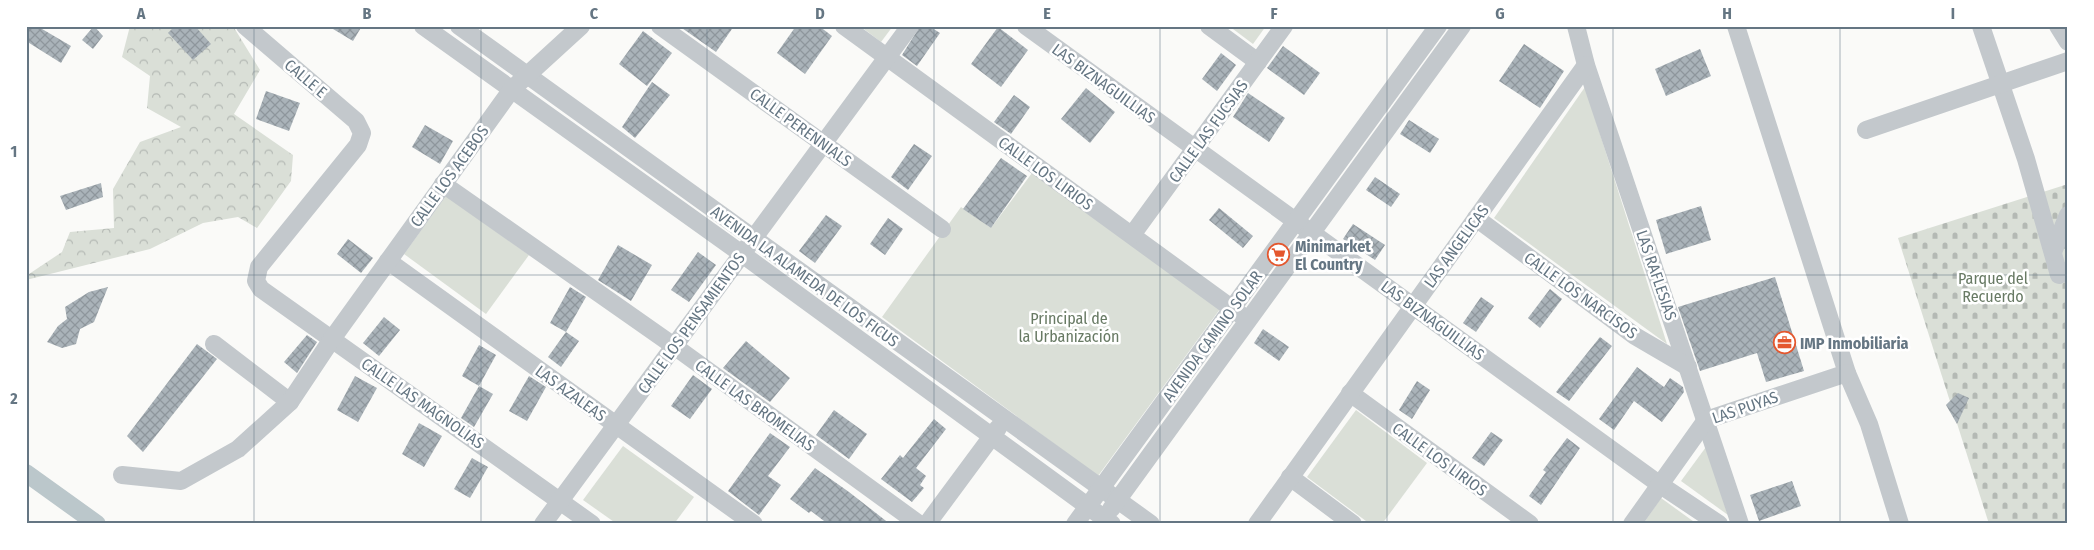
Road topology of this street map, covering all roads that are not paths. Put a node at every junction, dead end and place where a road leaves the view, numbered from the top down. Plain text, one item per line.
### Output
1 (245, 26) edge
2 (423, 26) edge
3 (459, 26) edge
4 (581, 26) edge
5 (660, 26) edge
6 (844, 26) edge
7 (910, 26) edge
8 (1026, 26) edge
9 (1209, 26) edge
10 (1284, 26) edge
11 (1438, 26) edge
12 (1462, 26) edge
13 (1576, 26) edge
14 (1736, 26) edge
15 (1981, 26) edge
16 (2058, 26) edge
17 (2068, 42) edge
18 (887, 58) junction
19 (2068, 61) edge
20 (1258, 62) junction
21 (1586, 65) junction
22 (527, 75) junction
23 (2000, 84) junction
24 (512, 89) junction
25 (1866, 130) dead end
26 (824, 143) junction
27 (1195, 149) junction
28 (443, 184) junction
29 (2068, 215) edge
30 (1476, 218) junction
31 (1296, 221) junction
32 (942, 229) dead end
33 (1312, 232) junction
34 (1132, 235) junction
35 (754, 239) junction
36 (2053, 252) junction
37 (742, 254) junction
38 (388, 261) junction
39 (2060, 275) dead end
40 (256, 281) joint
41 (1413, 306) junction
42 (1232, 308) junction
43 (1248, 320) junction
44 (332, 339) junction
45 (214, 344) dead end
46 (674, 346) junction
47 (1688, 367) junction
48 (1847, 372) junction
49 (1350, 393) junction
50 (290, 402) junction
51 (1004, 419) junction
52 (1706, 420) junction
53 (616, 425) junction
54 (992, 437) junction
55 (122, 475) dead end
56 (1290, 477) junction
57 (1659, 484) junction
58 (1101, 488) junction
59 (560, 500) junction
60 (1118, 500) junction
61 (1088, 506) junction
62 (1105, 522) edge
63 (543, 524) edge
64 (592, 524) edge
65 (754, 524) edge
66 (919, 524) edge
67 (927, 524) edge
68 (1074, 524) edge
69 (1151, 524) edge
70 (1256, 524) edge
71 (1353, 524) edge
72 (1530, 524) edge
73 (1632, 524) edge
74 (1719, 524) edge
75 (1740, 524) edge
76 (1900, 524) edge

1 - 40 street, CALLE E
2 - 24 street, AVENIDA LA ALAMEDA DE LOS FICUS
3 - 22 street, AVENIDA LA ALAMEDA DE LOS FICUS
4 - 22 street, CALLE LOS ACEBOS
5 - 26 street, CALLE PERENNIALS
6 - 18 street, CALLE LOS LIRIOS
7 - 18 street, CALLE LOS PENSAMIENTOS
8 - 27 street, LAS BIZNAGUILLIAS
9 - 20 street
10 - 20 street, CALLE LAS FUCSIAS
11 - 31 street, AVENIDA CAMINO SOLAR
12 - 33 street, AVENIDA CAMINO SOLAR
13 - 21 street, LAS RAFLESIAS
14 - 48 street
15 - 23 street
16 - 17 street
18 - 26 street, CALLE LOS PENSAMIENTOS
18 - 34 street, CALLE LOS LIRIOS
19 - 23 street
20 - 27 street, CALLE LAS FUCSIAS
21 - 30 street, LAS ANGELICAS
21 - 47 street, LAS RAFLESIAS
22 - 24 street, CALLE LOS ACEBOS
22 - 35 street, AVENIDA LA ALAMEDA DE LOS FICUS
23 - 25 street
23 - 36 street
24 - 28 street, CALLE LOS ACEBOS
24 - 37 street, AVENIDA LA ALAMEDA DE LOS FICUS
26 - 32 street, CALLE PERENNIALS
26 - 35 street, CALLE LOS PENSAMIENTOS
27 - 31 street, LAS BIZNAGUILLIAS
27 - 34 street, CALLE LAS FUCSIAS
28 - 38 street, CALLE LOS ACEBOS
28 - 46 street, CALLE LAS BROMELIAS
29 - 36 street
30 - 41 street, LAS ANGELICAS
30 - 47 street, CALLE LOS NARCISOS
31 - 33 street, LAS BIZNAGUILLIAS
31 - 42 street, AVENIDA CAMINO SOLAR
33 - 41 street, LAS BIZNAGUILLIAS
33 - 43 street, AVENIDA CAMINO SOLAR
34 - 42 street, CALLE LOS LIRIOS
35 - 37 street, CALLE LOS PENSAMIENTOS
35 - 51 street, AVENIDA LA ALAMEDA DE LOS FICUS
36 - 39 street
37 - 46 street, CALLE LOS PENSAMIENTOS
37 - 54 street, AVENIDA LA ALAMEDA DE LOS FICUS
38 - 44 street, CALLE LOS ACEBOS
38 - 53 street, LAS AZALEAS
40 - 44 street, CALLE LAS MAGNOLIAS
41 - 49 street, LAS ANGELICAS
41 - 57 street, LAS BIZNAGUILLIAS
42 - 43 street, CALLE LOS LIRIOS
42 - 58 street, AVENIDA CAMINO SOLAR
43 - 60 street, AVENIDA CAMINO SOLAR
44 - 50 street, CALLE LOS ACEBOS
44 - 59 street, CALLE LAS MAGNOLIAS
45 - 50 street
46 - 53 street, CALLE LOS PENSAMIENTOS
46 - 66 street, CALLE LAS BROMELIAS
47 - 52 street, LAS RAFLESIAS
48 - 52 street, LAS PUYAS
48 - 76 street
49 - 56 street, LAS ANGELICAS
49 - 72 street, CALLE LOS LIRIOS
50 - 55 street, CALLE LOS ACEBOS
51 - 54 street
51 - 58 street, AVENIDA LA ALAMEDA DE LOS FICUS
52 - 57 street, LAS PUYAS
52 - 75 street, LAS RAFLESIAS
53 - 59 street, CALLE LOS PENSAMIENTOS
53 - 65 street, LAS AZALEAS
54 - 61 street, AVENIDA LA ALAMEDA DE LOS FICUS
54 - 67 street
56 - 70 street, LAS ANGELICAS
56 - 71 street
57 - 73 street, LAS PUYAS
57 - 74 street, LAS BIZNAGUILLIAS
58 - 60 street, AVENIDA LA ALAMEDA DE LOS FICUS
58 - 61 street, AVENIDA CAMINO SOLAR
59 - 63 street, CALLE LOS PENSAMIENTOS
59 - 64 street, CALLE LAS MAGNOLIAS
60 - 62 street, AVENIDA CAMINO SOLAR
60 - 69 street, AVENIDA LA ALAMEDA DE LOS FICUS
61 - 62 street, AVENIDA LA ALAMEDA DE LOS FICUS
61 - 68 street, AVENIDA CAMINO SOLAR

